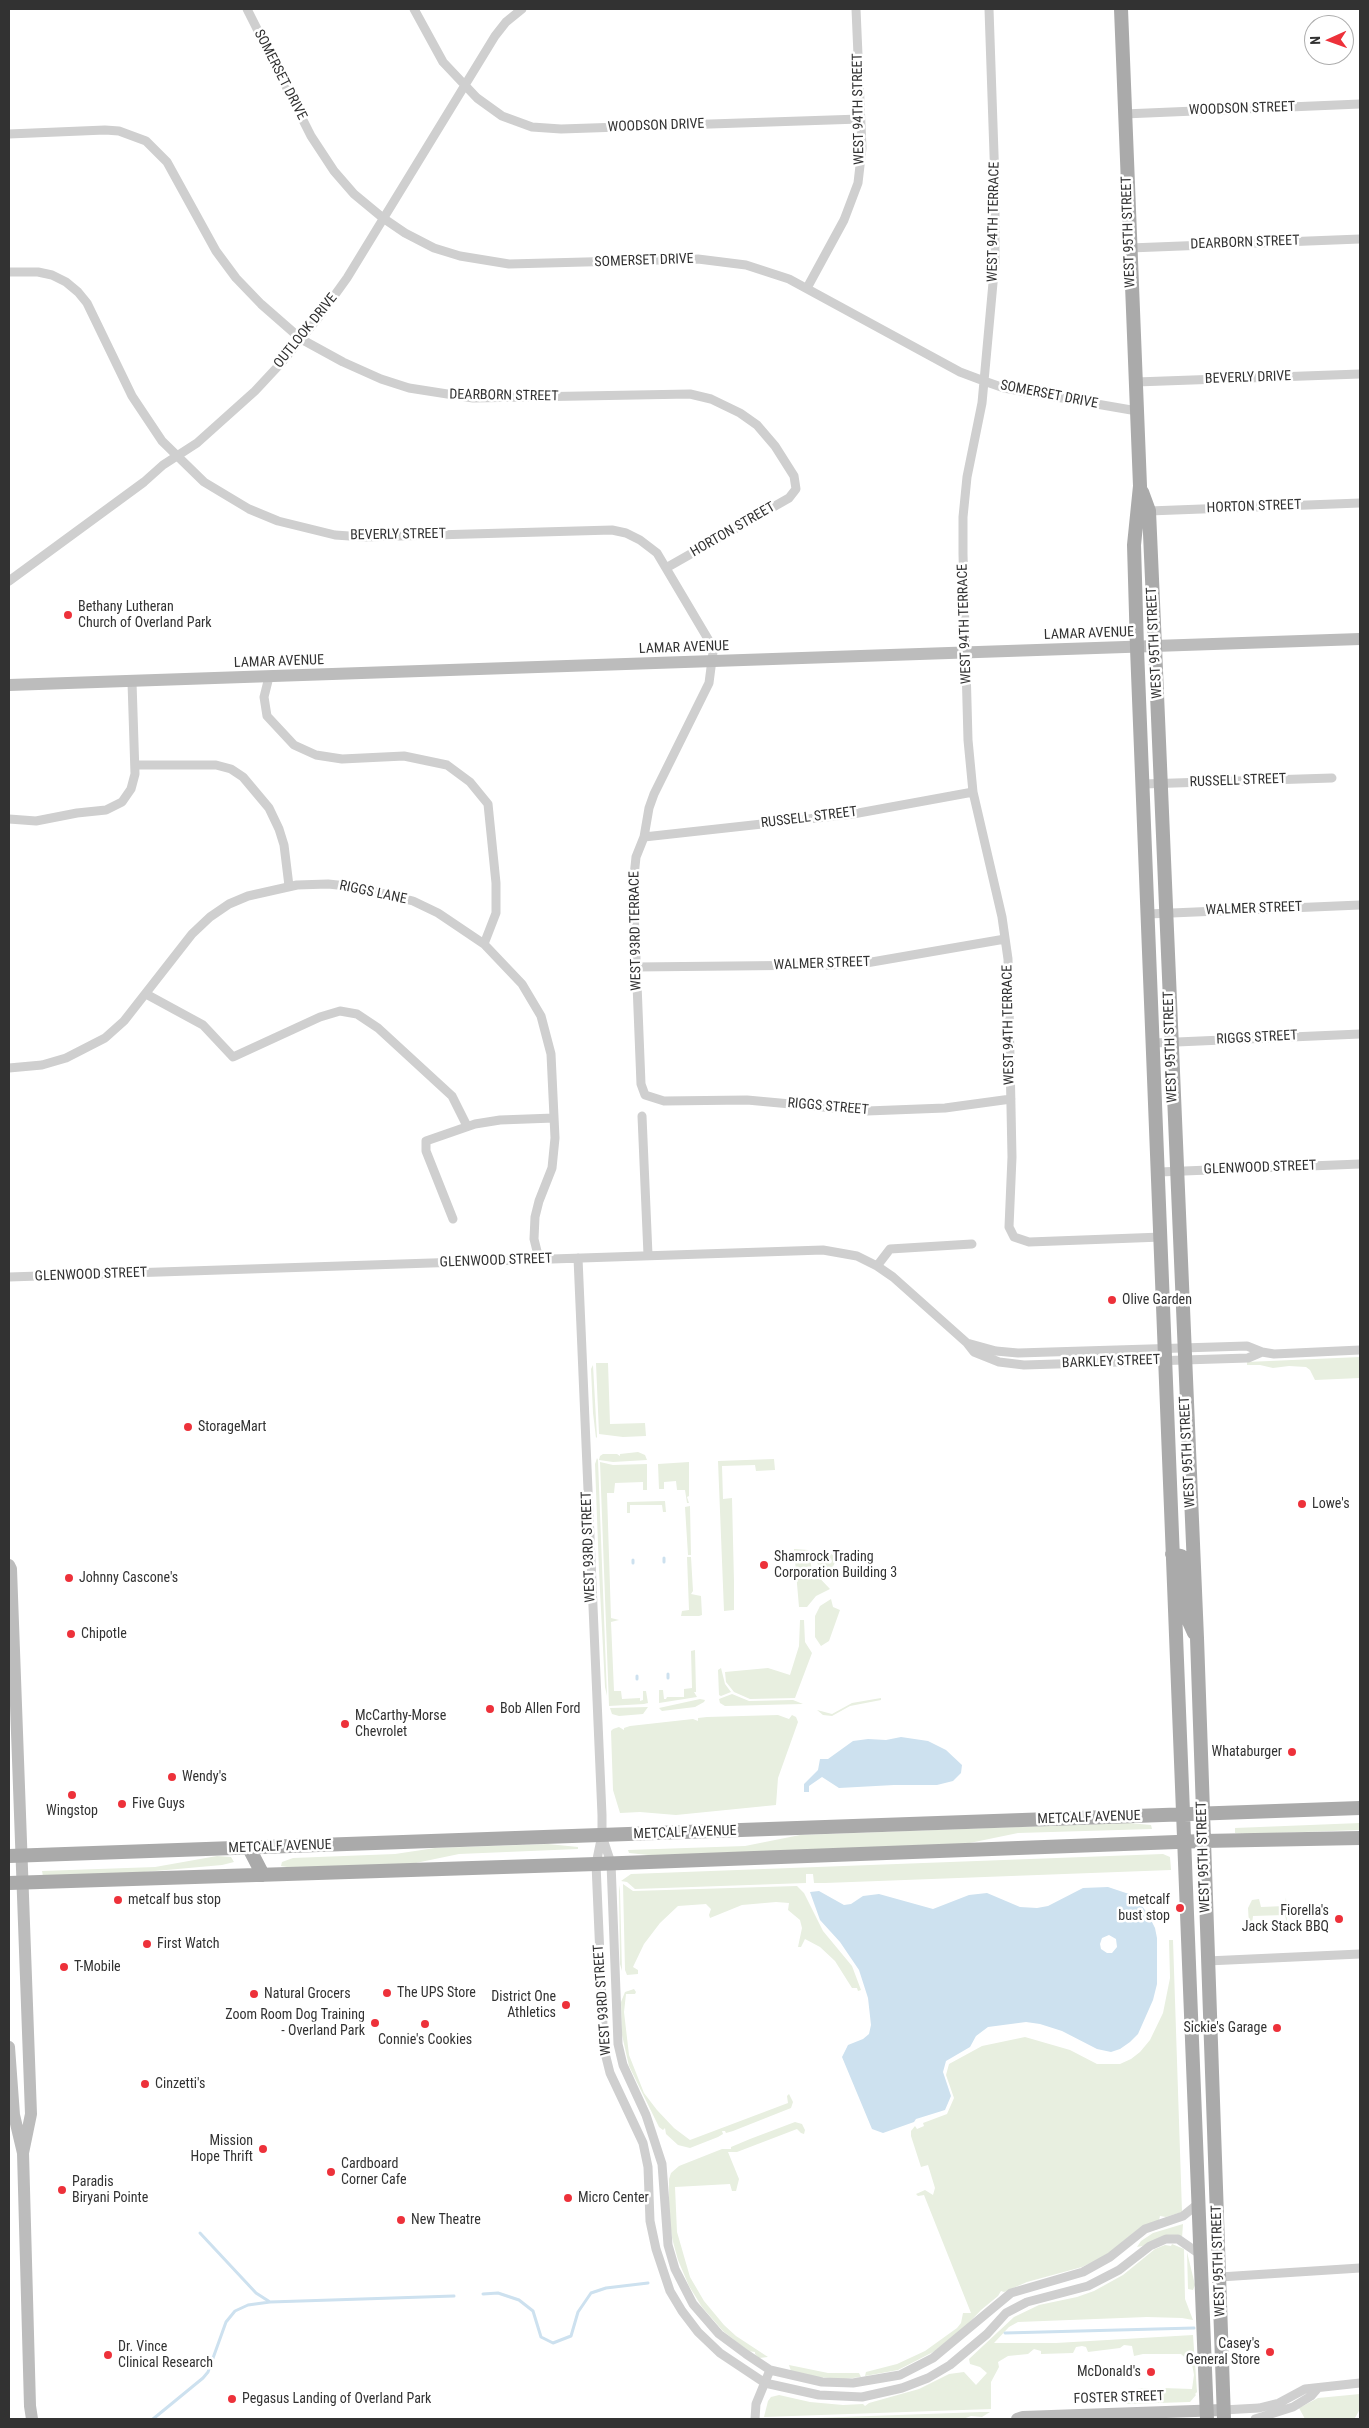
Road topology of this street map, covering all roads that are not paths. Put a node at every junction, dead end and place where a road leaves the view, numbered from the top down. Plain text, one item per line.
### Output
1 (247, 9) edge
2 (414, 9) edge
3 (522, 9) edge
4 (856, 9) edge
5 (989, 9) edge
6 (1121, 9) edge
7 (464, 85) junction
8 (1360, 104) edge
9 (1124, 114) junction
10 (860, 119) junction
11 (9, 134) edge
12 (383, 218) junction
13 (1360, 239) edge
14 (1130, 248) junction
15 (9, 272) edge
16 (807, 288) junction
17 (301, 339) junction
18 (1360, 374) edge
19 (984, 381) junction
20 (1136, 382) junction
21 (1137, 411) junction
22 (177, 456) junction
23 (1140, 486) junction
24 (796, 489) joint
25 (1360, 503) edge
26 (1149, 511) junction
27 (666, 568) junction
28 (9, 581) edge
29 (1360, 639) edge
30 (1155, 647) junction
31 (1137, 648) junction
32 (966, 654) junction
33 (713, 663) junction
34 (269, 677) junction
35 (132, 682) junction
36 (9, 685) edge
37 (136, 765) junction
38 (1332, 778) dead end
39 (1161, 783) junction
40 (1144, 784) junction
41 (973, 792) junction
42 (9, 819) edge
43 (644, 837) junction
44 (289, 886) junction
45 (1360, 905) edge
46 (1166, 913) junction
47 (1148, 914) junction
48 (1005, 940) junction
49 (484, 944) junction
50 (636, 967) junction
51 (146, 994) junction
52 (1360, 1034) edge
53 (1171, 1042) junction
54 (1154, 1043) junction
55 (9, 1068) edge
56 (646, 1095) joint
57 (1011, 1098) junction
58 (642, 1116) dead end
59 (554, 1118) junction
60 (467, 1126) junction
61 (1360, 1164) edge
62 (1176, 1171) junction
63 (1159, 1172) junction
64 (453, 1219) dead end
65 (1162, 1237) junction
66 (972, 1244) dead end
67 (648, 1255) junction
68 (578, 1258) junction
69 (540, 1259) junction
70 (877, 1266) junction
71 (9, 1278) edge
72 (1360, 1350) edge
73 (1165, 1354) junction
74 (1184, 1354) junction
75 (1172, 1554) junction
76 (9, 1565) edge
77 (1197, 1638) junction
78 (11, 1652) edge
79 (9, 1689) edge
80 (17, 1714) junction
81 (1360, 1808) edge
82 (1202, 1814) junction
83 (1182, 1815) junction
84 (602, 1835) junction
85 (1360, 1838) edge
86 (1204, 1841) junction
87 (1184, 1842) junction
88 (249, 1848) junction
89 (15, 1856) edge
90 (596, 1864) junction
91 (611, 1864) junction
92 (263, 1875) junction
93 (248, 1876) junction
94 (16, 1883) edge
95 (1360, 1954) edge
96 (1207, 1961) junction
97 (9, 2047) edge
98 (22, 2153) junction
99 (1199, 2203) junction
100 (670, 2251) junction
101 (1117, 2251) junction
102 (657, 2255) junction
103 (1201, 2255) junction
104 (1127, 2264) junction
105 (1360, 2268) edge
106 (1220, 2277) junction
107 (770, 2370) junction
108 (765, 2383) junction
109 (1360, 2383) edge
110 (1317, 2389) junction
111 (1206, 2414) edge
112 (1224, 2414) edge
113 (32, 2419) edge
114 (755, 2419) edge
115 (1017, 2419) edge
116 (1256, 2419) edge

1 - 12 street, SOMERSET DRIVE
2 - 7 street, WOODSON DRIVE
3 - 7 street, OUTLOOK DRIVE
4 - 10 street, WEST 94TH STREET
5 - 19 street, WEST 94TH TERRACE
6 - 9 main road, WEST 95TH STREET
7 - 10 street, WOODSON DRIVE
7 - 12 street, OUTLOOK DRIVE
8 - 9 street, WOODSON STREET
9 - 14 main road, WEST 95TH STREET
10 - 16 street, WEST 94TH STREET
11 - 17 street, DEARBORN STREET
12 - 16 street, SOMERSET DRIVE
12 - 17 street, OUTLOOK DRIVE
13 - 14 street, DEARBORN STREET
14 - 20 main road, WEST 95TH STREET
15 - 22 street, BEVERLY STREET
16 - 19 street, SOMERSET DRIVE
17 - 22 street, OUTLOOK DRIVE
17 - 24 street, DEARBORN STREET
18 - 20 street, BEVERLY DRIVE
19 - 21 street, SOMERSET DRIVE
19 - 32 street, WEST 94TH TERRACE
20 - 21 main road, WEST 95TH STREET
21 - 23 main road, WEST 95TH STREET
22 - 27 street, BEVERLY STREET
22 - 28 street, OUTLOOK DRIVE
23 - 26 main road, WEST 95TH STREET
23 - 31 main road, WEST 95TH STREET
24 - 27 street, HORTON STREET
25 - 26 street, HORTON STREET
26 - 30 main road, WEST 95TH STREET
27 - 33 street, BEVERLY STREET
29 - 30 street, LAMAR AVENUE
30 - 31 street, LAMAR AVENUE
30 - 39 main road, WEST 95TH STREET
31 - 32 street, LAMAR AVENUE
31 - 40 main road, WEST 95TH STREET
32 - 33 street, LAMAR AVENUE
32 - 41 street, WEST 94TH TERRACE
33 - 34 street, LAMAR AVENUE
33 - 43 street, WEST 93RD TERRACE
34 - 35 street, LAMAR AVENUE
34 - 49 street
35 - 36 street, LAMAR AVENUE
35 - 37 street
37 - 42 street
37 - 44 street
38 - 39 street, RUSSELL STREET
39 - 40 street, RUSSELL STREET
39 - 46 main road, WEST 95TH STREET
40 - 47 main road, WEST 95TH STREET
41 - 43 street, RUSSELL STREET
41 - 48 street, WEST 94TH TERRACE
43 - 50 street, WEST 93RD TERRACE
44 - 49 street, RIGGS LANE
44 - 51 street, RIGGS LANE
45 - 46 street, WALMER STREET
46 - 47 street, WALMER STREET
46 - 53 main road, WEST 95TH STREET
47 - 54 main road, WEST 95TH STREET
48 - 50 street, WALMER STREET
48 - 57 street, WEST 94TH TERRACE
49 - 59 street, RIGGS LANE
50 - 56 street, WEST 93RD TERRACE
51 - 55 street, RIGGS LANE
51 - 60 street
52 - 53 street, RIGGS STREET
53 - 54 street, RIGGS STREET
53 - 62 main road, WEST 95TH STREET
54 - 63 main road, WEST 95TH STREET
56 - 57 street, RIGGS STREET
57 - 65 street, WEST 94TH TERRACE
58 - 67 street
59 - 60 street
59 - 69 street, RIGGS LANE
60 - 64 street
61 - 62 street, GLENWOOD STREET
62 - 63 street, GLENWOOD STREET
62 - 74 main road, WEST 95TH STREET
63 - 65 main road, WEST 95TH STREET
65 - 73 main road, WEST 95TH STREET
66 - 70 street
67 - 68 street, GLENWOOD STREET
67 - 70 street, GLENWOOD STREET
68 - 69 street, GLENWOOD STREET
68 - 84 street, WEST 93RD STREET
69 - 71 street, GLENWOOD STREET
70 - 73 street, BARKLEY STREET
72 - 74 street, BARKLEY STREET
73 - 74 street, BARKLEY STREET
73 - 75 main road, WEST 95TH STREET
74 - 77 main road, WEST 95TH STREET
75 - 77 main road
75 - 83 main road, WEST 95TH STREET
76 - 78 street
77 - 82 main road, WEST 95TH STREET
78 - 80 street
79 - 80 street
80 - 89 street
81 - 82 main road, METCALF AVENUE
82 - 83 main road, METCALF AVENUE
82 - 86 main road, WEST 95TH STREET
83 - 84 main road, METCALF AVENUE
83 - 87 main road, WEST 95TH STREET
84 - 88 main road, METCALF AVENUE
84 - 90 street, WEST 93RD STREET
84 - 91 street, WEST 93RD STREET
85 - 86 main road, METCALF AVENUE
86 - 87 main road, METCALF AVENUE
86 - 96 main road, WEST 95TH STREET
87 - 91 main road, METCALF AVENUE
87 - 99 main road, WEST 95TH STREET
88 - 89 main road, METCALF AVENUE
88 - 92 main road
88 - 93 main road
89 - 94 street
90 - 91 main road, METCALF AVENUE
90 - 92 main road, METCALF AVENUE
90 - 102 street, WEST 93RD STREET
91 - 100 street, WEST 93RD STREET
92 - 93 main road, METCALF AVENUE
93 - 94 main road, METCALF AVENUE
94 - 98 street
95 - 96 street
96 - 106 main road, WEST 95TH STREET
97 - 98 street
98 - 113 street
99 - 101 street, WEST 93RD STREET
99 - 103 main road, WEST 95TH STREET
100 - 102 street
100 - 107 street, WEST 93RD STREET
101 - 104 street
101 - 107 street, WEST 93RD STREET
102 - 108 street, WEST 93RD STREET
103 - 104 street, WEST 93RD STREET
103 - 111 main road, WEST 95TH STREET
104 - 108 street, WEST 93RD STREET
105 - 106 street
106 - 112 main road, WEST 95TH STREET
107 - 108 street
108 - 114 street
109 - 110 street
110 - 112 street
110 - 116 street
111 - 112 street, FOSTER STREET
111 - 115 street, FOSTER STREET

